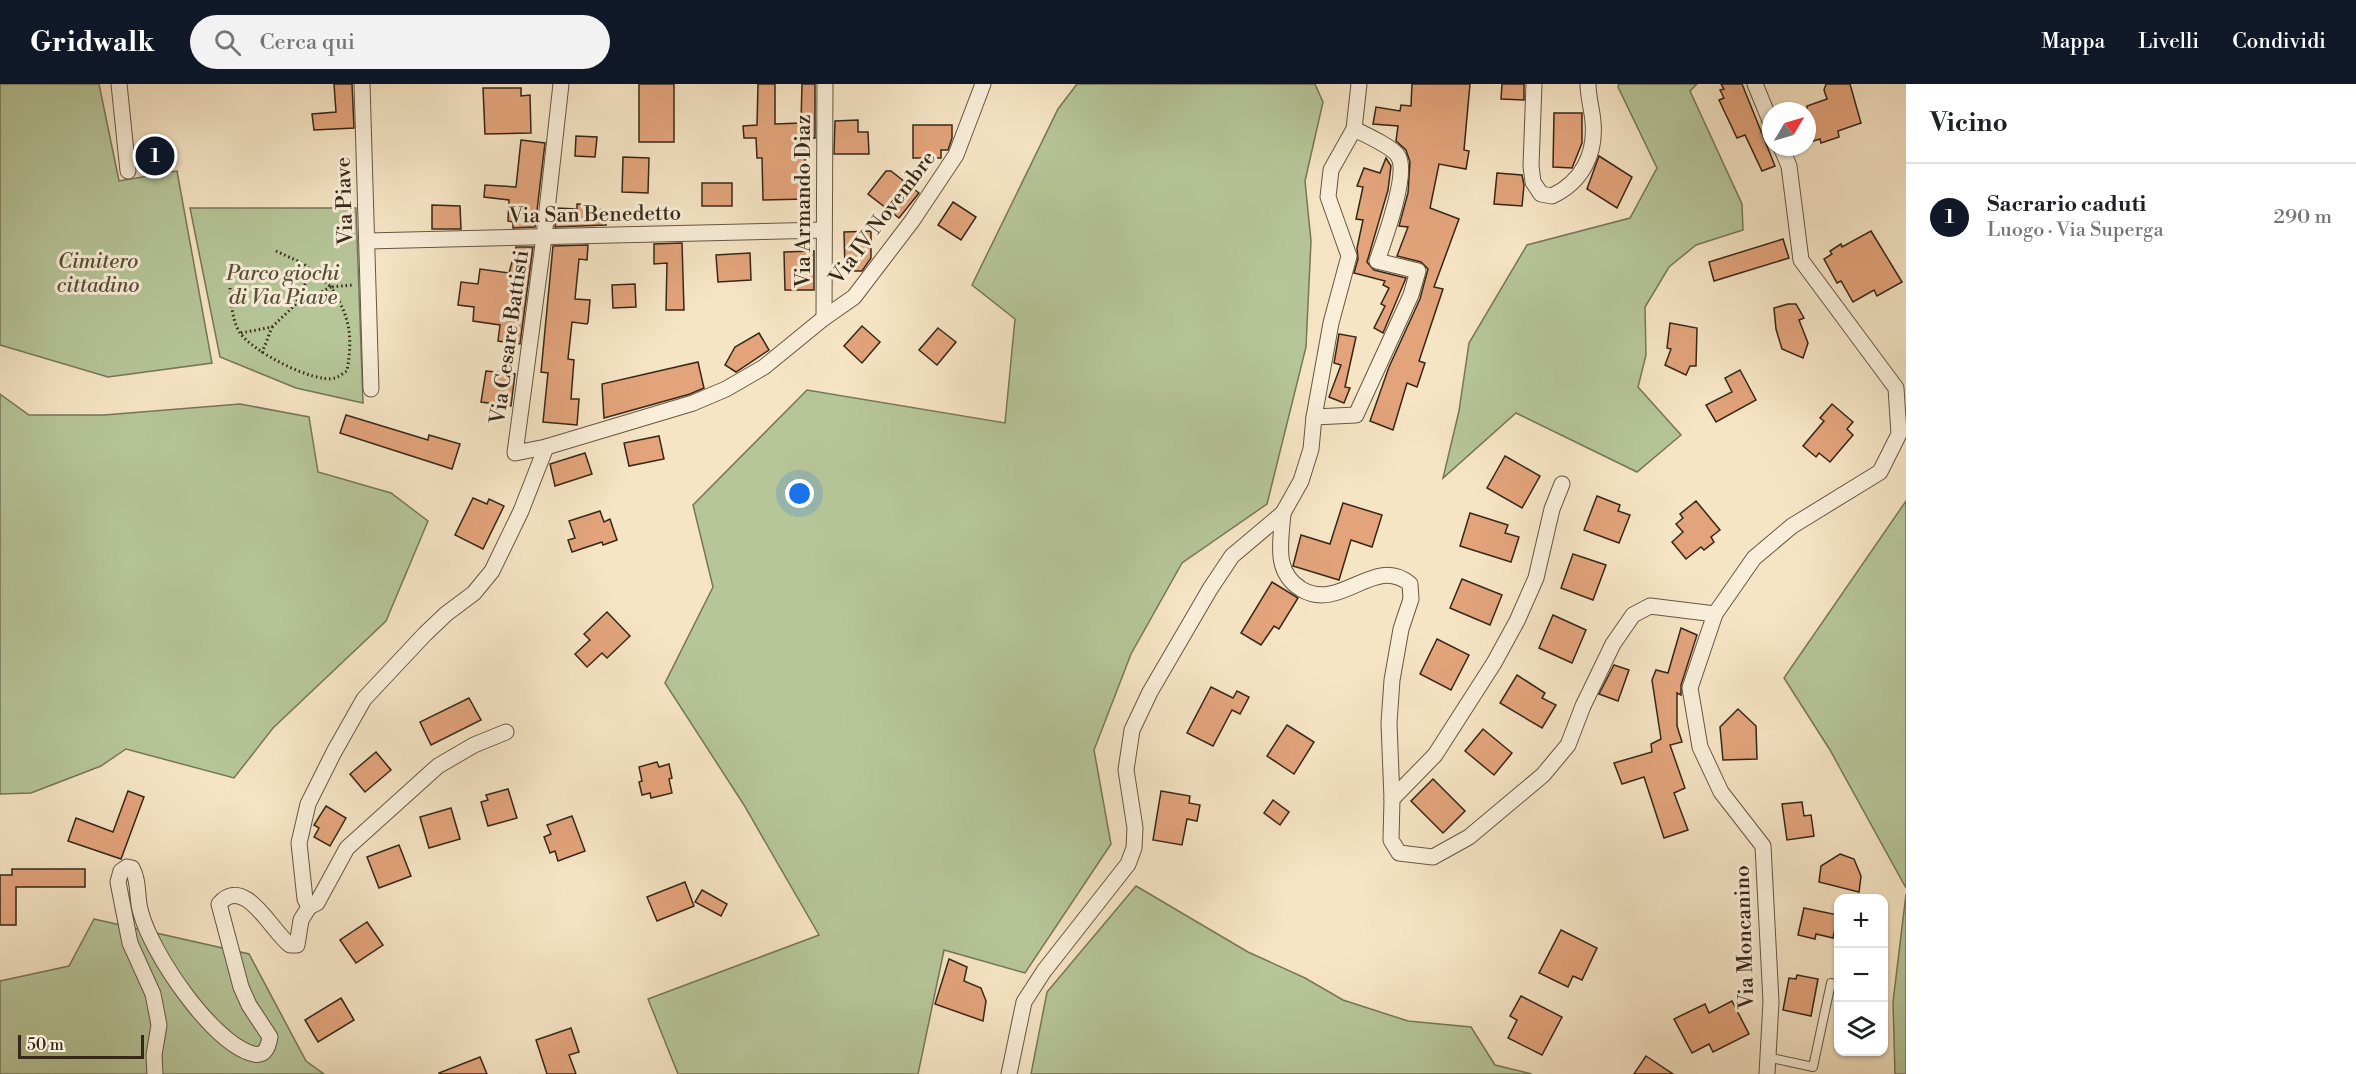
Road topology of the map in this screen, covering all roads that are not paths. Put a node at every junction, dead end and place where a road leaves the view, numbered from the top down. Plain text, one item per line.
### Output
1 (119, 84) edge
2 (362, 84) edge
3 (561, 84) edge
4 (825, 84) edge
5 (983, 84) edge
6 (1359, 84) edge
7 (1534, 84) edge
8 (1588, 84) edge
9 (1755, 84) edge
10 (1762, 102) edge
11 (1354, 129) junction
12 (1785, 156) edge
13 (128, 171) dead end
14 (824, 230) junction
15 (544, 237) junction
16 (367, 241) junction
17 (824, 318) junction
18 (371, 390) dead end
19 (1314, 417) junction
20 (1903, 432) edge
21 (546, 447) junction
22 (515, 453) joint
23 (1562, 484) dead end
24 (1283, 513) junction
25 (1714, 614) junction
26 (506, 732) dead end
27 (1392, 799) junction
28 (309, 907) junction
29 (1831, 983) dead end
30 (1767, 1057) junction
31 (1813, 1070) edge
32 (1009, 1072) edge
33 (155, 1074) edge
34 (1767, 1074) edge

1 - 13 street
2 - 16 street, Via Piave
3 - 15 street, Via Cesare Battisti
4 - 14 street, Via Armando Diaz
5 - 17 street, Via IV Novembre
6 - 11 street
7 - 8 street
9 - 10 street
11 - 19 street
11 - 19 street
12 - 20 street, Via Moncanino
14 - 15 street, Via San Benedetto
14 - 17 street, Via Armando Diaz
15 - 16 street, Via San Benedetto
15 - 22 street, Via Cesare Battisti
16 - 18 street, Via Piave
17 - 21 street, Via IV Novembre
19 - 24 street
20 - 25 street, Via Moncanino
21 - 22 street, Via IV Novembre
21 - 28 street
23 - 27 street
24 - 27 street
24 - 32 street
25 - 27 street
25 - 30 street, Via Moncanino
26 - 28 street
28 - 33 street
29 - 31 lane
30 - 31 lane
30 - 34 street, Via Moncanino

